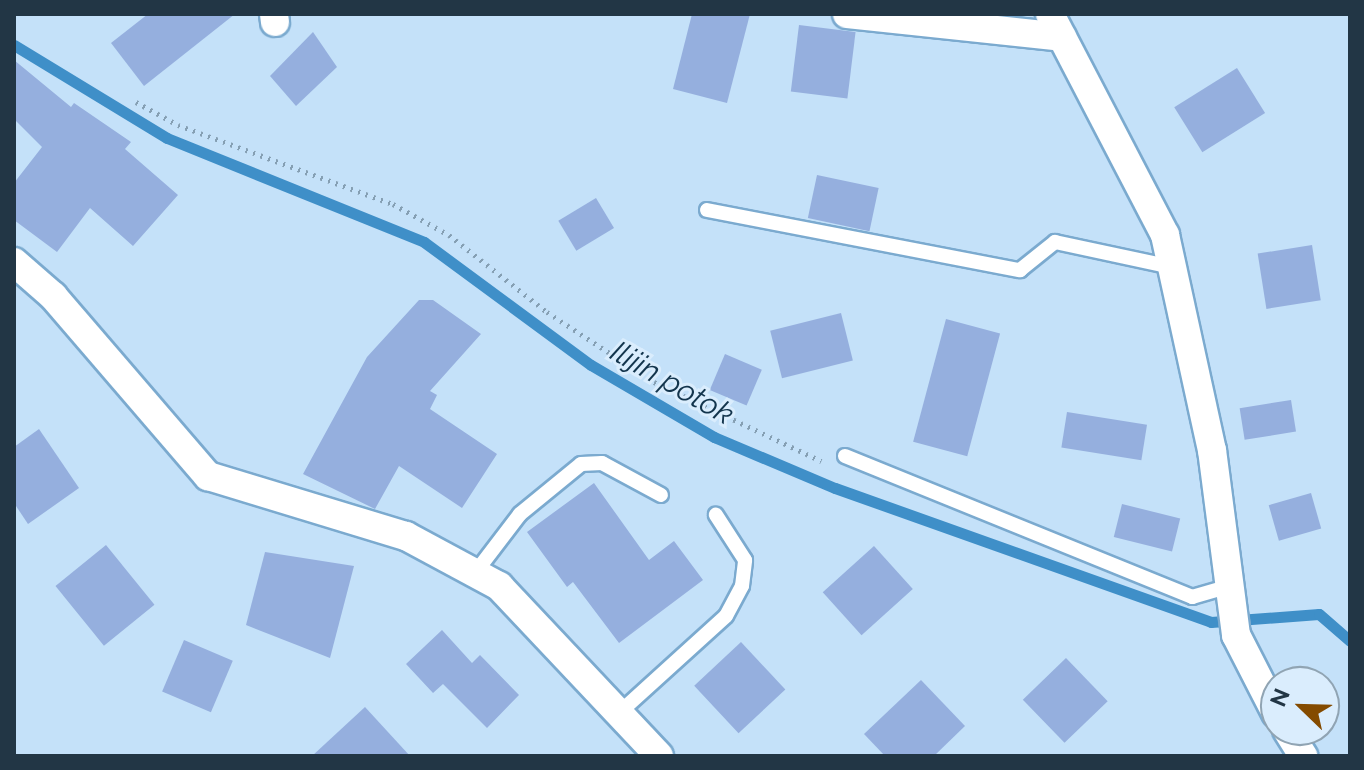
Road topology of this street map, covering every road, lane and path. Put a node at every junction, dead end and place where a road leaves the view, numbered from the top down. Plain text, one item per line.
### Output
1 (847, 14) edge
2 (1056, 25) edge
3 (136, 102) dead end
4 (707, 210) dead end
5 (14, 262) edge
6 (1172, 267) junction
7 (845, 456) joint
8 (661, 495) dead end
9 (716, 515) dead end
10 (475, 573) junction
11 (1227, 589) junction
12 (1260, 682) edge
13 (619, 713) junction
14 (659, 756) edge

1 - 2 street
2 - 6 street
3 - 7 path
4 - 6 lane
5 - 10 street
6 - 11 street
7 - 11 lane
8 - 10 lane
9 - 13 lane
10 - 13 street
11 - 12 street
13 - 14 street

